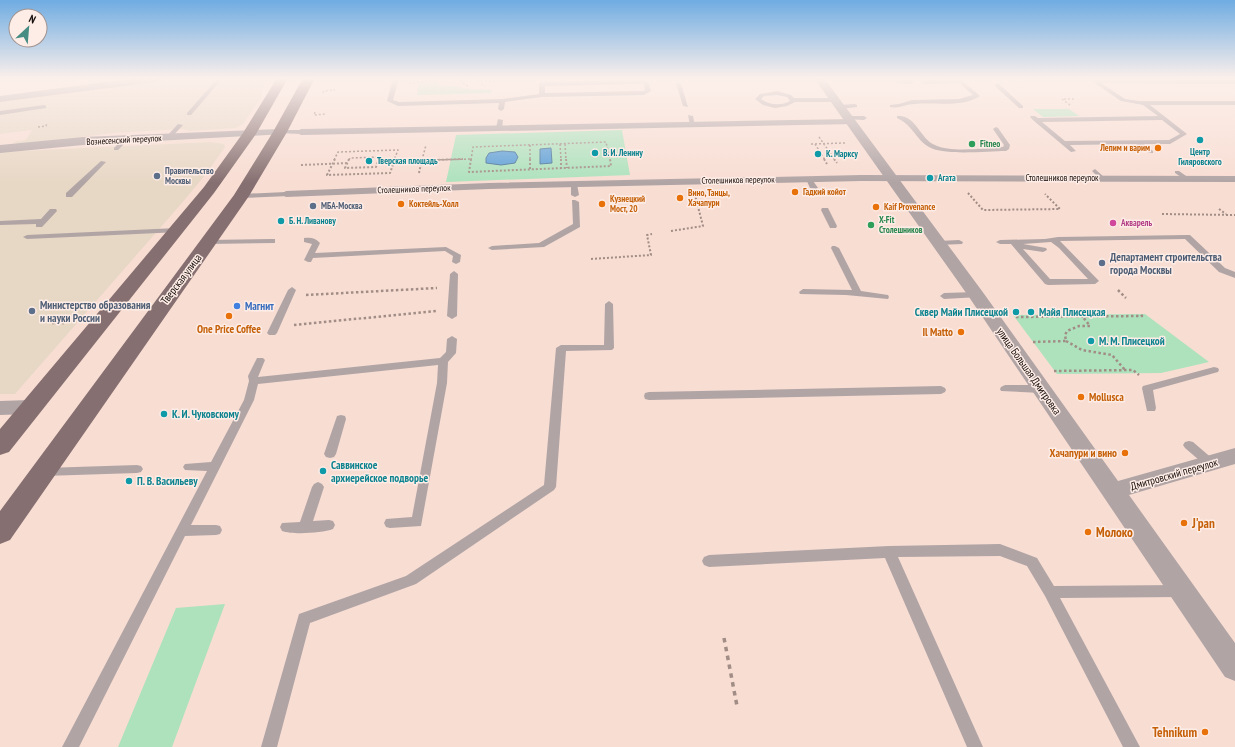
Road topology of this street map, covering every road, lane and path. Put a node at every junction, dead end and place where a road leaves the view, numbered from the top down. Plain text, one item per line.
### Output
1 (315, 112) dead end
2 (261, 113) edge
3 (290, 113) edge
4 (846, 113) edge
5 (850, 113) edge
6 (1156, 113) edge
7 (325, 114) dead end
8 (900, 117) dead end
9 (1162, 118) junction
10 (809, 122) junction
11 (47, 123) dead end
12 (180, 125) dead end
13 (38, 127) dead end
14 (559, 127) junction
15 (996, 129) dead end
16 (280, 132) junction
17 (301, 132) joint
18 (248, 134) junction
19 (169, 138) junction
20 (126, 139) junction
21 (428, 140) dead end
22 (1138, 142) junction
23 (823, 143) junction
24 (846, 143) dead end
25 (1063, 143) junction
26 (539, 144) dead end
27 (560, 144) junction
28 (565, 144) junction
29 (811, 144) dead end
30 (530, 145) junction
31 (0, 149) edge
32 (116, 149) dead end
33 (368, 151) junction
34 (1072, 151) dead end
35 (1151, 152) dead end
36 (365, 158) junction
37 (471, 159) junction
38 (422, 160) junction
39 (394, 161) junction
40 (103, 162) dead end
41 (378, 162) junction
42 (348, 163) junction
43 (301, 164) dead end
44 (333, 164) junction
45 (361, 168) junction
46 (561, 168) junction
47 (567, 168) junction
48 (530, 169) junction
49 (540, 169) dead end
50 (197, 172) dead end
51 (562, 172) dead end
52 (191, 173) dead end
53 (358, 174) junction
54 (955, 177) junction
55 (1027, 177) junction
56 (847, 178) junction
57 (891, 178) junction
58 (809, 179) junction
59 (1235, 179) edge
60 (691, 181) junction
61 (814, 188) dead end
62 (415, 189) junction
63 (286, 194) joint
64 (575, 194) junction
65 (69, 195) dead end
66 (240, 196) junction
67 (1219, 209) dead end
68 (825, 210) dead end
69 (53, 211) dead end
70 (1162, 214) dead end
71 (1226, 214) junction
72 (1235, 214) edge
73 (43, 221) junction
74 (0, 223) edge
75 (833, 226) dead end
76 (177, 230) junction
77 (671, 231) dead end
78 (652, 234) dead end
79 (308, 240) dead end
80 (1053, 240) junction
81 (272, 241) dead end
82 (208, 242) junction
83 (938, 242) junction
84 (959, 242) dead end
85 (1000, 242) dead end
86 (1015, 243) junction
87 (492, 248) dead end
88 (835, 248) dead end
89 (1043, 250) dead end
90 (592, 259) dead end
91 (456, 262) dead end
92 (454, 274) dead end
93 (1235, 275) edge
94 (438, 288) dead end
95 (1118, 290) dead end
96 (803, 292) dead end
97 (291, 293) joint
98 (858, 294) junction
99 (944, 296) dead end
100 (976, 296) junction
101 (885, 297) dead end
102 (1126, 298) dead end
103 (609, 304) dead end
104 (436, 311) dead end
105 (1140, 313) dead end
106 (452, 316) dead end
107 (1082, 317) junction
108 (1014, 318) dead end
109 (52, 323) dead end
110 (64, 323) dead end
111 (274, 330) joint
112 (452, 339) dead end
113 (1066, 341) junction
114 (1027, 342) dead end
115 (260, 360) dead end
116 (443, 361) junction
117 (1125, 370) junction
118 (1133, 370) dead end
119 (1214, 370) dead end
120 (1044, 380) junction
121 (254, 381) junction
122 (1005, 389) dead end
123 (941, 390) dead end
124 (649, 396) dead end
125 (0, 408) edge
126 (30, 408) junction
127 (1151, 408) dead end
128 (341, 419) dead end
129 (1189, 445) dead end
130 (0, 446) edge
131 (330, 454) dead end
132 (1235, 456) edge
133 (1210, 463) junction
134 (216, 466) junction
135 (189, 467) dead end
136 (137, 469) dead end
137 (44, 472) junction
138 (318, 487) dead end
139 (1113, 491) junction
140 (390, 523) dead end
141 (329, 526) dead end
142 (286, 527) dead end
143 (305, 527) junction
144 (216, 530) dead end
145 (181, 531) junction
146 (0, 532) edge
147 (889, 552) junction
148 (709, 561) dead end
149 (1182, 591) junction
150 (1050, 592) junction
151 (724, 638) dead end
152 (1235, 667) edge
153 (737, 706) dead end
154 (70, 747) edge
155 (269, 747) edge
156 (975, 747) edge
157 (1132, 747) edge

1 - 7 path
2 - 18 main road
3 - 16 main road, Тверская улица
4 - 10 street
5 - 57 street, улица Большая Дмитровка
6 - 9 lane
8 - 15 lane
9 - 22 lane
9 - 25 lane
10 - 14 street
10 - 23 path
11 - 13 path
12 - 19 lane
14 - 17 street
14 - 27 path
16 - 17 lane
16 - 18 street, Вознесенский переулок
16 - 66 main road, Тверская улица
18 - 19 street, Вознесенский переулок
18 - 76 main road
19 - 20 street, Вознесенский переулок
20 - 31 street, Вознесенский переулок
20 - 32 lane
21 - 38 path
22 - 25 lane
22 - 35 lane
23 - 24 path
23 - 29 path
23 - 56 path
25 - 34 lane
26 - 30 path
27 - 28 path
27 - 46 path
28 - 47 path
28 - 47 path
30 - 37 path
30 - 48 path
33 - 36 path
33 - 39 path
33 - 44 path
36 - 41 path
36 - 42 path
37 - 38 path
37 - 48 path
38 - 39 path
38 - 62 path
39 - 41 path
39 - 53 path
40 - 65 lane
41 - 45 path
42 - 44 path
42 - 45 path
43 - 44 path
44 - 53 path
45 - 53 path
46 - 47 path
46 - 51 path
48 - 49 path
50 - 52 path
54 - 55 street, Столешников переулок
54 - 55 path
54 - 57 street, Столешников переулок
55 - 59 street, Столешников переулок
56 - 57 street, Столешников переулок
56 - 58 street, Столешников переулок
57 - 83 street, улица Большая Дмитровка
58 - 60 street, Столешников переулок
58 - 61 lane
60 - 64 street, Столешников переулок
60 - 77 path
62 - 63 street, Столешников переулок
62 - 64 street, Столешников переулок
63 - 66 lane, Столешников переулок
64 - 87 lane
66 - 82 main road, Тверская улица
67 - 71 path
68 - 75 lane
69 - 73 lane
70 - 71 path
71 - 72 path
73 - 74 lane
73 - 76 lane
76 - 126 main road
78 - 90 path
79 - 91 lane
80 - 86 lane
80 - 86 lane
80 - 93 lane
81 - 82 lane
82 - 137 main road, Тверская улица
83 - 84 lane
83 - 100 street, улица Большая Дмитровка
85 - 86 lane
86 - 89 lane
88 - 98 lane
92 - 106 lane
94 - 97 path
95 - 102 path
96 - 98 lane
97 - 111 lane
98 - 101 lane
99 - 100 lane
100 - 120 street, улица Большая Дмитровка
103 - 155 lane
104 - 111 path
105 - 107 path
107 - 108 path
107 - 113 path
109 - 110 path
112 - 116 lane
113 - 114 path
113 - 117 path
115 - 121 lane
116 - 121 lane
116 - 140 lane
117 - 118 path
117 - 120 path
119 - 127 lane
120 - 122 lane
120 - 139 street, улица Большая Дмитровка
121 - 134 lane
123 - 124 lane
125 - 126 street
126 - 130 main road
128 - 131 lane
129 - 133 lane
132 - 133 street, Дмитровский переулок
133 - 139 street, Дмитровский переулок
134 - 135 lane
134 - 145 lane
136 - 137 lane
137 - 146 main road, Тверская улица
138 - 143 lane
139 - 149 street, улица Большая Дмитровка
141 - 143 lane
142 - 143 lane
144 - 145 lane
145 - 154 lane
147 - 148 lane
147 - 150 lane
147 - 156 lane
149 - 150 lane
149 - 152 street, улица Большая Дмитровка
150 - 157 lane
151 - 153 path

